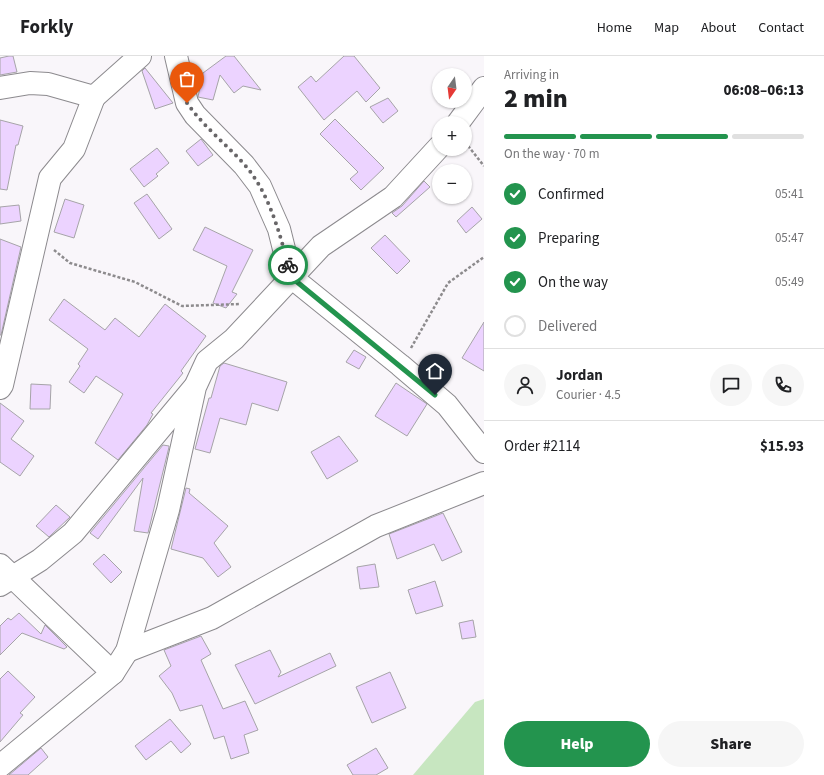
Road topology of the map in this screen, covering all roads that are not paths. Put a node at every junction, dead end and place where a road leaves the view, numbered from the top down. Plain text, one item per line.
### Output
1 (140, 56) edge
2 (176, 56) edge
3 (0, 88) edge
4 (484, 88) edge
5 (94, 96) junction
6 (463, 116) edge
7 (432, 155) edge
8 (291, 277) junction
9 (6, 339) edge
10 (195, 387) junction
11 (0, 388) edge
12 (484, 452) edge
13 (484, 483) edge
14 (4, 576) edge
15 (127, 651) junction
16 (113, 673) junction
17 (0, 766) edge

1 - 5 street
2 - 8 street
3 - 5 street
4 - 6 street
5 - 9 street
7 - 8 street
8 - 10 street
8 - 12 street
9 - 11 street
10 - 14 street
10 - 15 street
13 - 15 street
14 - 16 street
15 - 16 street
16 - 17 street

